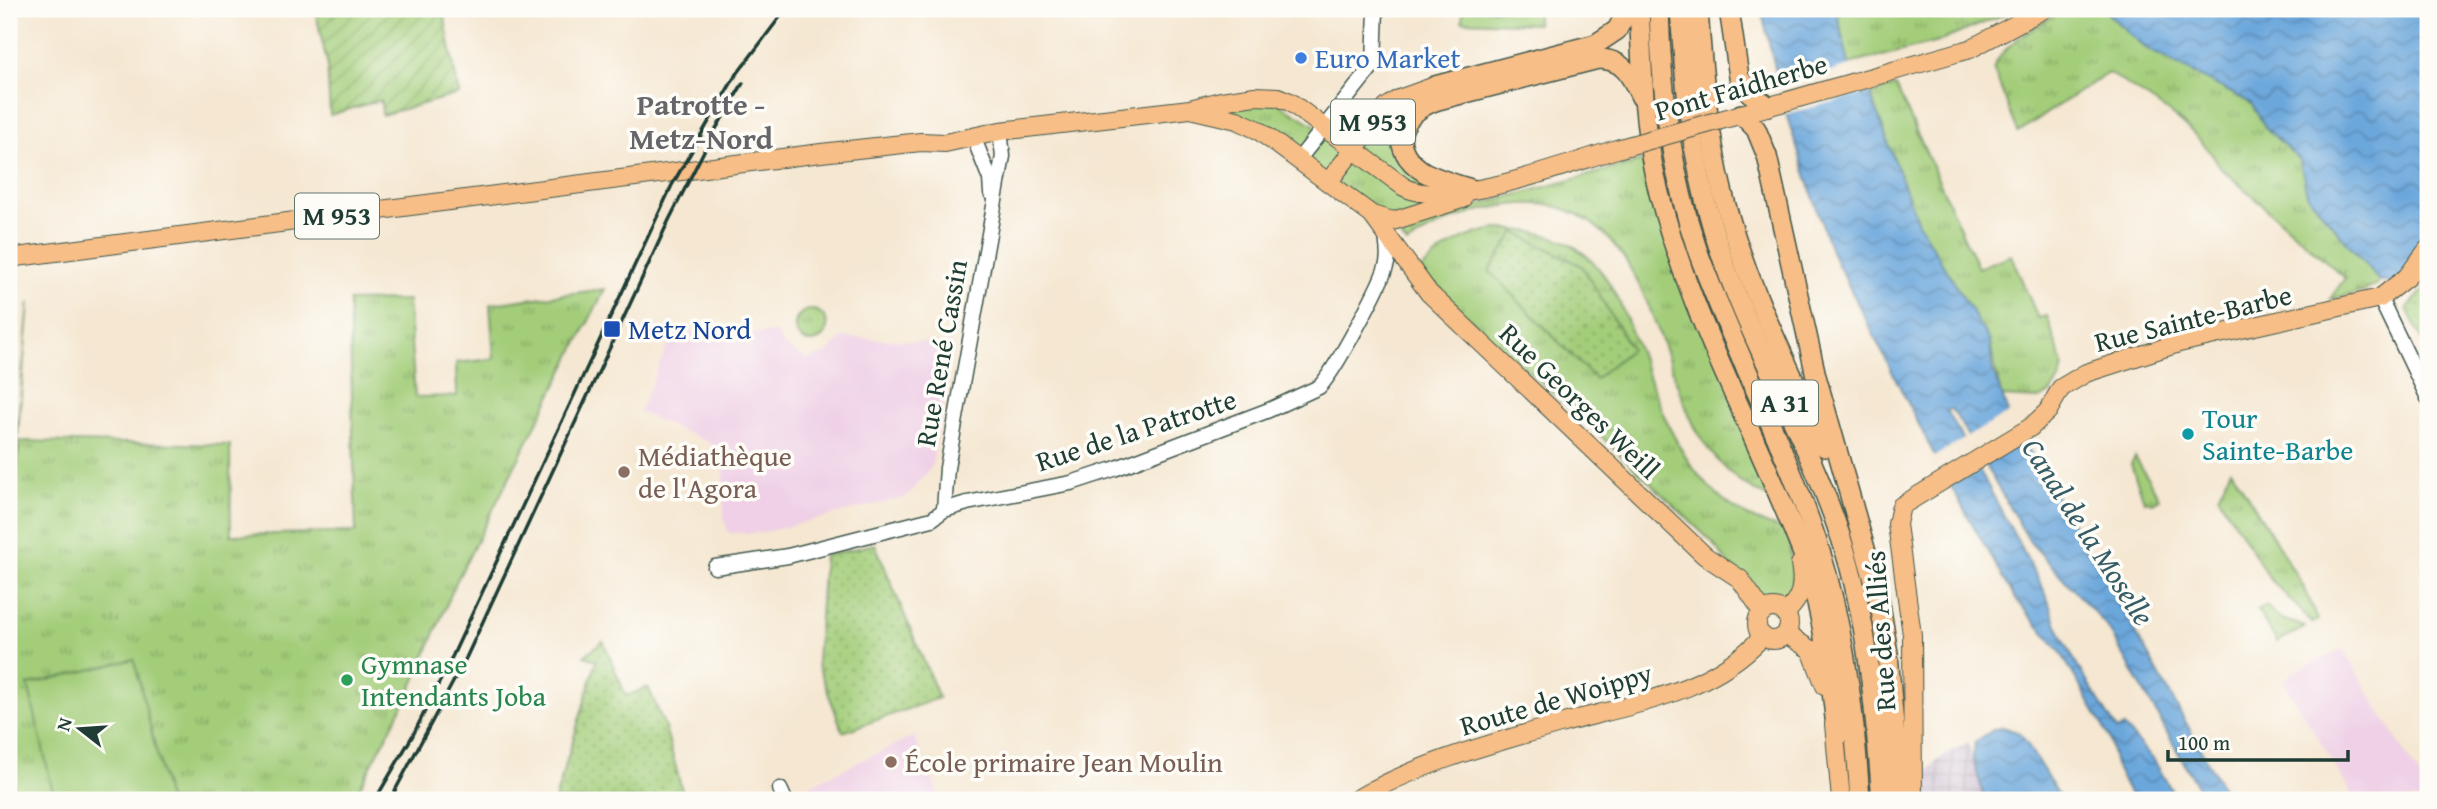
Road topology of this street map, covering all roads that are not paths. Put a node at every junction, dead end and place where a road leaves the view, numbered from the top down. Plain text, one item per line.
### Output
1 (1376, 9) edge
2 (1628, 9) edge
3 (1639, 9) edge
4 (1659, 9) edge
5 (1680, 9) edge
6 (1698, 9) edge
7 (1729, 9) edge
8 (2043, 9) edge
9 (1435, 86) joint
10 (1645, 105) junction
11 (1768, 106) junction
12 (1190, 109) junction
13 (1738, 115) junction
14 (1324, 127) junction
15 (1000, 131) junction
16 (972, 136) junction
17 (1353, 149) junction
18 (1299, 159) junction
19 (1329, 181) junction
20 (1504, 183) junction
21 (1471, 190) junction
22 (992, 205) junction
23 (1372, 215) junction
24 (1385, 230) junction
25 (2428, 249) edge
26 (9, 258) edge
27 (2384, 295) junction
28 (2428, 398) edge
29 (1940, 480) joint
30 (944, 510) junction
31 (1860, 528) junction
32 (1797, 539) junction
33 (715, 567) dead end
34 (1763, 612) junction
35 (1785, 613) junction
36 (1786, 634) junction
37 (1763, 636) junction
38 (1837, 737) junction
39 (1355, 800) edge
40 (1841, 800) edge
41 (1860, 800) edge
42 (1882, 800) edge
43 (1900, 800) edge
44 (1913, 800) edge

1 - 14 street
2 - 9 highway
3 - 10 highway
4 - 41 highway, A 31
5 - 42 highway, A 31
6 - 31 highway
7 - 11 highway
8 - 11 main road, Pont Faidherbe / M 953
9 - 17 main road, M 953
10 - 21 highway
10 - 32 highway
11 - 13 main road, Pont Faidherbe / M 953
12 - 14 main road, M 953
12 - 15 main road, M 953
12 - 18 main road, M 953
13 - 20 main road, Pont Faidherbe / M 953, bridge
13 - 31 highway
14 - 17 main road, M 953
14 - 18 street
15 - 16 main road, M 953
15 - 22 street, Rue René Cassin
16 - 22 street, Rue René Cassin
16 - 26 main road, M 953
17 - 19 main road, M 953
17 - 21 main road, M 953
18 - 19 main road, M 953
19 - 23 main road, M 953
20 - 21 main road, M 953
20 - 23 main road, M 953
22 - 30 street, Rue René Cassin
23 - 24 main road, Rue Georges Weill
24 - 30 street, Rue de la Patrotte
24 - 34 main road, Rue Georges Weill
25 - 27 main road
27 - 28 street
27 - 29 main road, Rue Sainte-Barbe
29 - 44 main road, Rue des Alliés
30 - 33 street, Rue de la Patrotte
31 - 43 highway
32 - 35 main road
32 - 38 highway
34 - 35 main road
34 - 37 main road
35 - 36 main road
36 - 37 main road
36 - 38 main road, Rue des Alliés
37 - 39 main road, Route de Woippy
38 - 40 main road, Rue des Alliés

